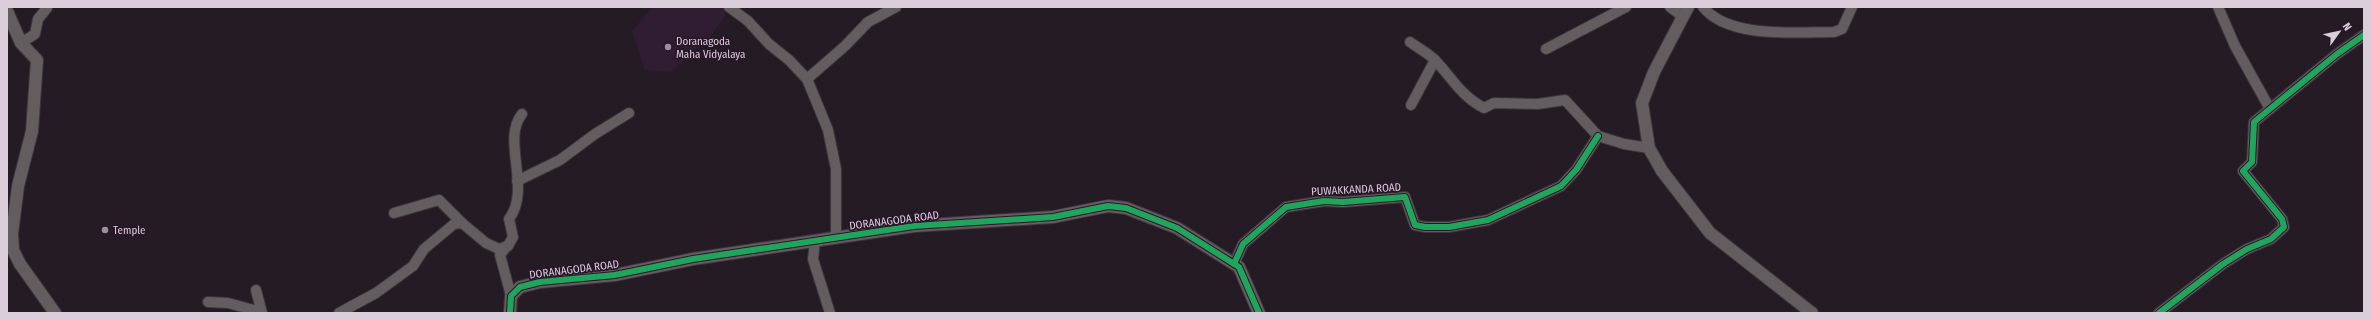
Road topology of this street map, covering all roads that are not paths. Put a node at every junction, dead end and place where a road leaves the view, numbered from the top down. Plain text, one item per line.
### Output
1 (729, 7) edge
2 (896, 7) edge
3 (1626, 7) edge
4 (1670, 7) edge
5 (1703, 7) edge
6 (1852, 7) edge
7 (2218, 7) edge
8 (47, 8) dead end
9 (7, 11) edge
10 (1685, 12) edge
11 (11, 29) edge
12 (2364, 35) edge
13 (1410, 42) dead end
14 (21, 43) junction
15 (1546, 49) dead end
16 (1435, 60) junction
17 (807, 79) junction
18 (1411, 104) dead end
19 (2270, 109) junction
20 (629, 113) dead end
21 (522, 114) dead end
22 (1598, 136) junction
23 (1649, 148) junction
24 (517, 181) junction
25 (394, 213) dead end
26 (462, 223) junction
27 (10, 234) edge
28 (836, 237) junction
29 (815, 241) junction
30 (508, 246) junction
31 (1234, 264) junction
32 (256, 290) dead end
33 (511, 296) junction
34 (208, 302) dead end
35 (262, 312) edge
36 (55, 313) edge
37 (339, 313) edge
38 (510, 313) edge
39 (830, 313) edge
40 (1259, 313) edge
41 (1812, 313) edge
42 (2160, 313) edge

1 - 17 street
2 - 17 street
3 - 15 street
4 - 10 street
5 - 6 street
7 - 19 street
8 - 14 street
9 - 11 street
10 - 23 street
11 - 14 street
12 - 19 street
13 - 16 street
14 - 27 street
16 - 18 street
16 - 22 street
17 - 28 street
19 - 42 street
20 - 24 street
21 - 24 street
22 - 23 street
22 - 31 street, PUWAKKANDA ROAD
23 - 41 street
24 - 30 street
25 - 26 street
26 - 30 street
26 - 37 street
27 - 36 street
28 - 29 street, DORANAGODA ROAD
28 - 31 street, DORANAGODA ROAD
29 - 33 street, DORANAGODA ROAD
29 - 39 street
30 - 33 street
31 - 40 street, DORANAGODA ROAD
32 - 35 street
33 - 38 street
34 - 35 street

